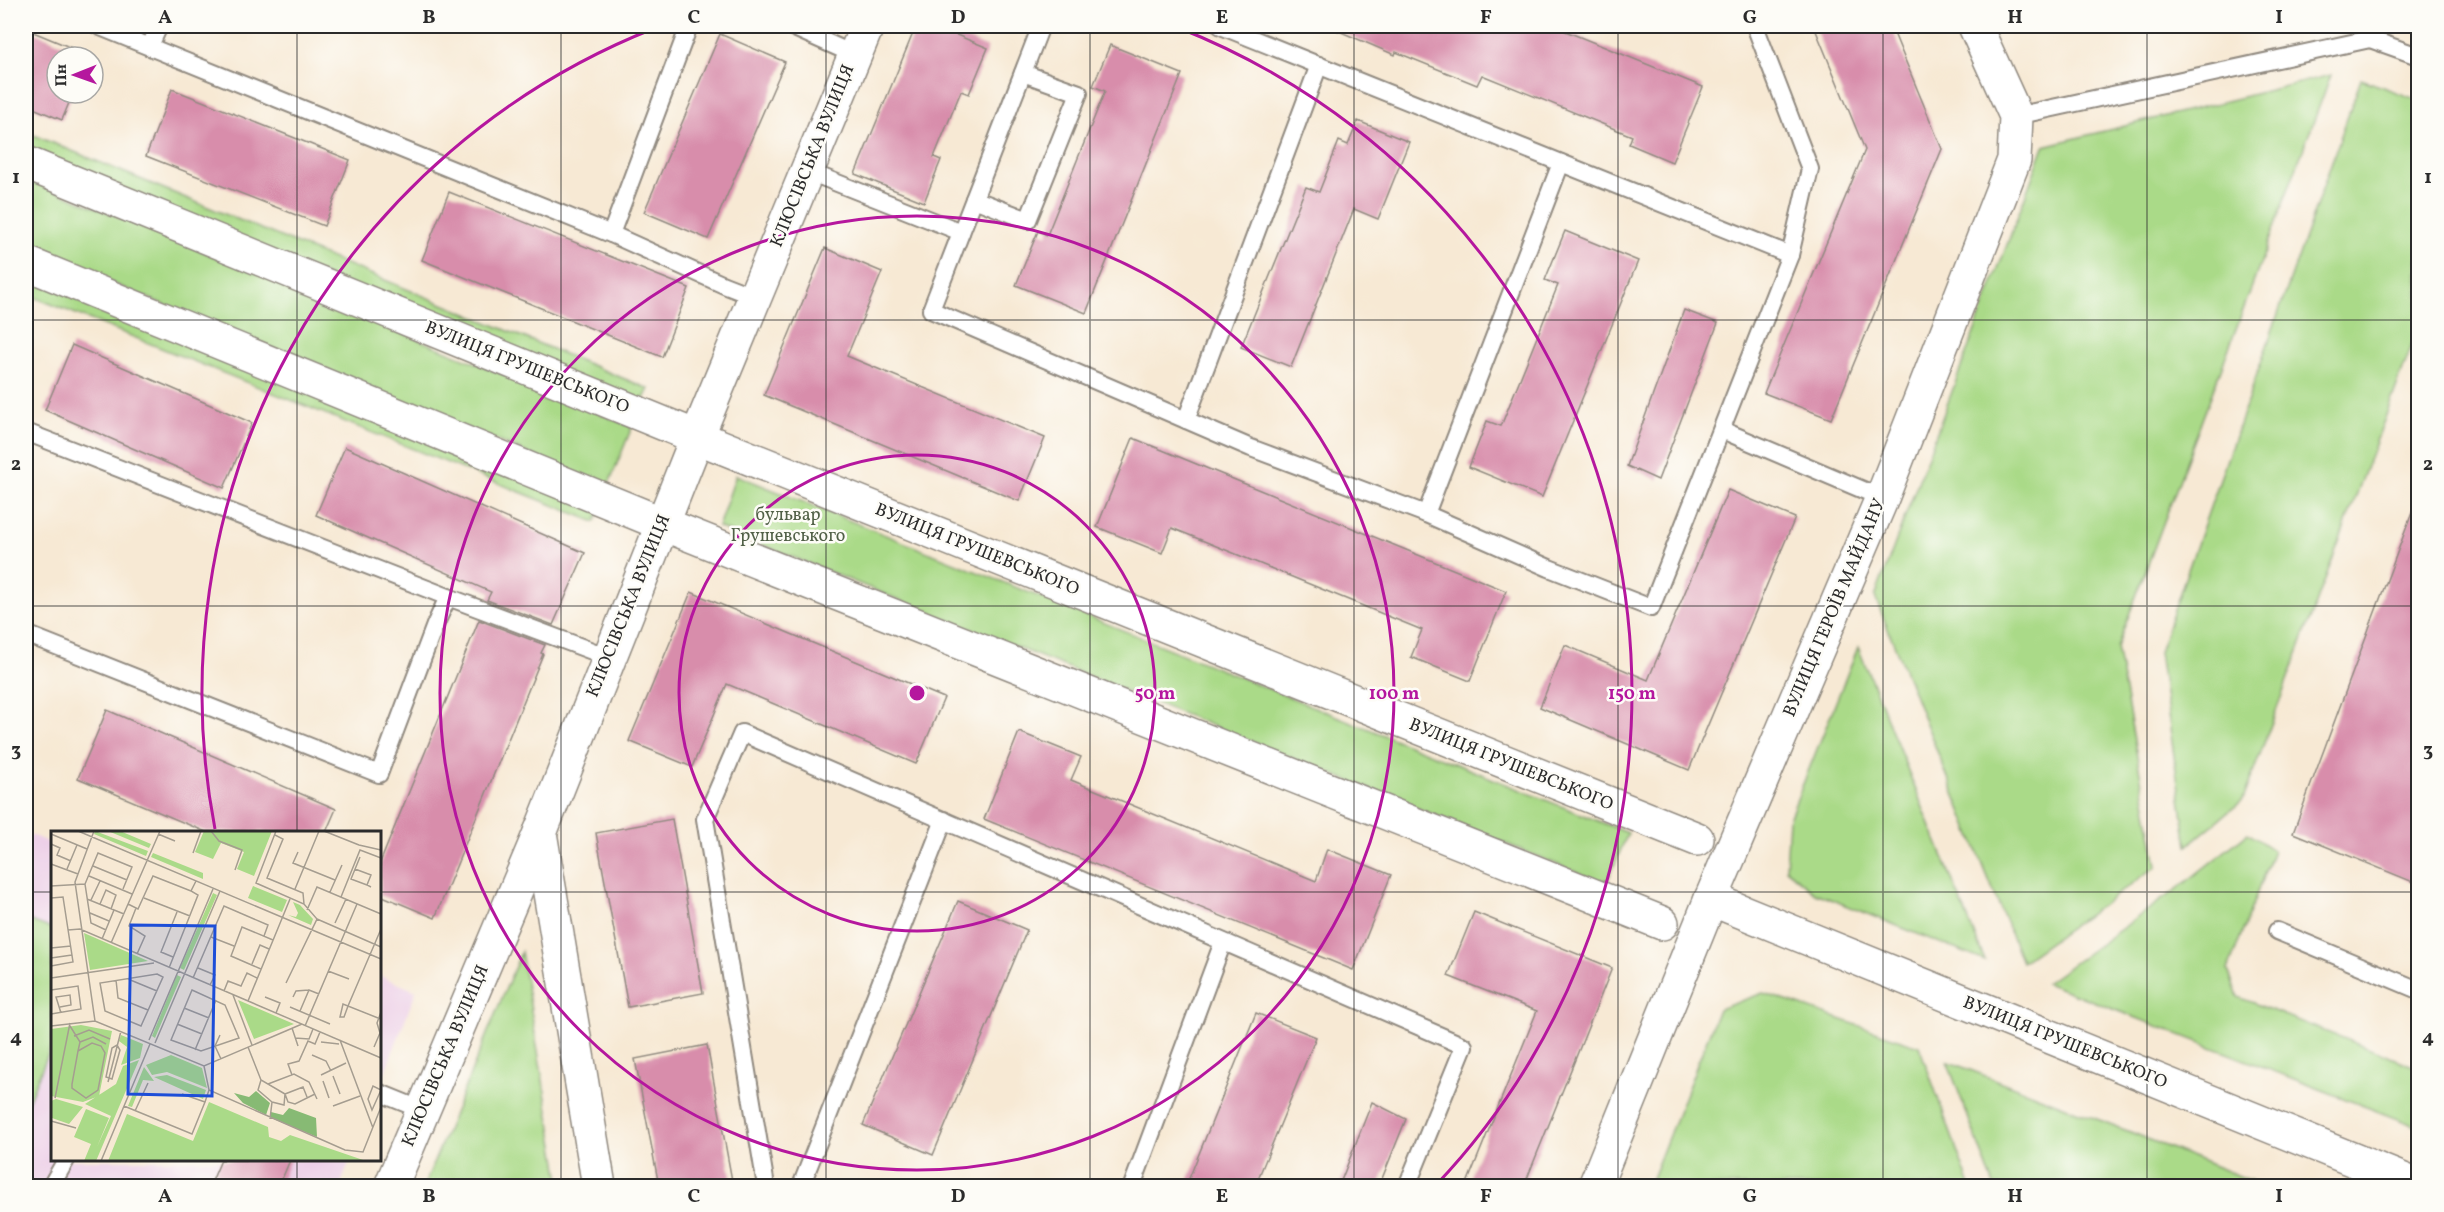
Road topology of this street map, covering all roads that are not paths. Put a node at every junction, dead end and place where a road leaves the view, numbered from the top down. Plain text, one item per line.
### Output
1 (98, 26) edge
2 (159, 26) edge
3 (689, 26) edge
4 (790, 26) edge
5 (1038, 26) edge
6 (1221, 26) edge
7 (1755, 26) edge
8 (1975, 26) edge
9 (2373, 32) edge
10 (861, 40) edge
11 (150, 46) junction
12 (2418, 56) edge
13 (1319, 65) junction
14 (1023, 73) junction
15 (2016, 116) junction
16 (26, 163) edge
17 (1561, 163) junction
18 (807, 171) junction
19 (974, 199) junction
20 (961, 232) junction
21 (611, 234) junction
22 (1790, 255) junction
23 (26, 263) edge
24 (755, 297) junction
25 (1186, 420) junction
26 (1722, 430) junction
27 (26, 432) edge
28 (697, 437) junction
29 (1882, 498) junction
30 (1426, 514) junction
31 (663, 524) junction
32 (448, 597) junction
33 (26, 634) edge
34 (608, 657) junction
35 (944, 820) junction
36 (540, 833) junction
37 (1697, 838) dead end
38 (1712, 899) junction
39 (1662, 923) dead end
40 (2277, 932) dead end
41 (1223, 942) junction
42 (2418, 990) edge
43 (381, 1093) edge
44 (423, 1110) junction
45 (65, 1161) edge
46 (51, 1186) edge
47 (391, 1186) edge
48 (599, 1186) edge
49 (766, 1186) edge
50 (801, 1186) edge
51 (1132, 1186) edge
52 (1407, 1186) edge
53 (1595, 1186) edge
54 (2418, 1186) edge

1 - 11 lane
2 - 11 lane
3 - 21 lane
4 - 10 lane
5 - 14 lane
6 - 13 lane
7 - 22 lane
8 - 15 street, ВУЛИЦЯ ГЕРОЇВ МАЙДАНУ
9 - 12 lane
9 - 15 lane
10 - 18 street, КЛЮСІВСЬКА ВУЛИЦЯ
11 - 21 lane
13 - 17 lane
13 - 25 lane
14 - 19 lane
14 - 19 lane
15 - 29 street, ВУЛИЦЯ ГЕРОЇВ МАЙДАНУ
16 - 28 street, ВУЛИЦЯ ГРУШЕВСЬКОГО
17 - 22 lane
17 - 30 lane
18 - 20 lane
18 - 24 street, КЛЮСІВСЬКА ВУЛИЦЯ
19 - 20 lane
20 - 25 lane
21 - 24 lane
22 - 26 lane
23 - 31 street
24 - 28 street, КЛЮСІВСЬКА ВУЛИЦЯ
25 - 30 lane
26 - 29 lane
26 - 30 lane
27 - 32 lane
28 - 31 street, КЛЮСІВСЬКА ВУЛИЦЯ
28 - 37 street, ВУЛИЦЯ ГРУШЕВСЬКОГО
29 - 38 street, ВУЛИЦЯ ГЕРОЇВ МАЙДАНУ
31 - 34 street, КЛЮСІВСЬКА ВУЛИЦЯ
31 - 39 street
32 - 33 lane
32 - 34 lane
34 - 36 street, КЛЮСІВСЬКА ВУЛИЦЯ
35 - 41 lane
35 - 49 lane
35 - 50 lane
36 - 44 street, КЛЮСІВСЬКА ВУЛИЦЯ
36 - 48 street
38 - 53 street, ВУЛИЦЯ ГЕРОЇВ МАЙДАНУ
38 - 54 street, ВУЛИЦЯ ГРУШЕВСЬКОГО
40 - 42 lane
41 - 51 lane
41 - 52 lane
43 - 44 lane
44 - 47 street, КЛЮСІВСЬКА ВУЛИЦЯ
45 - 46 lane

